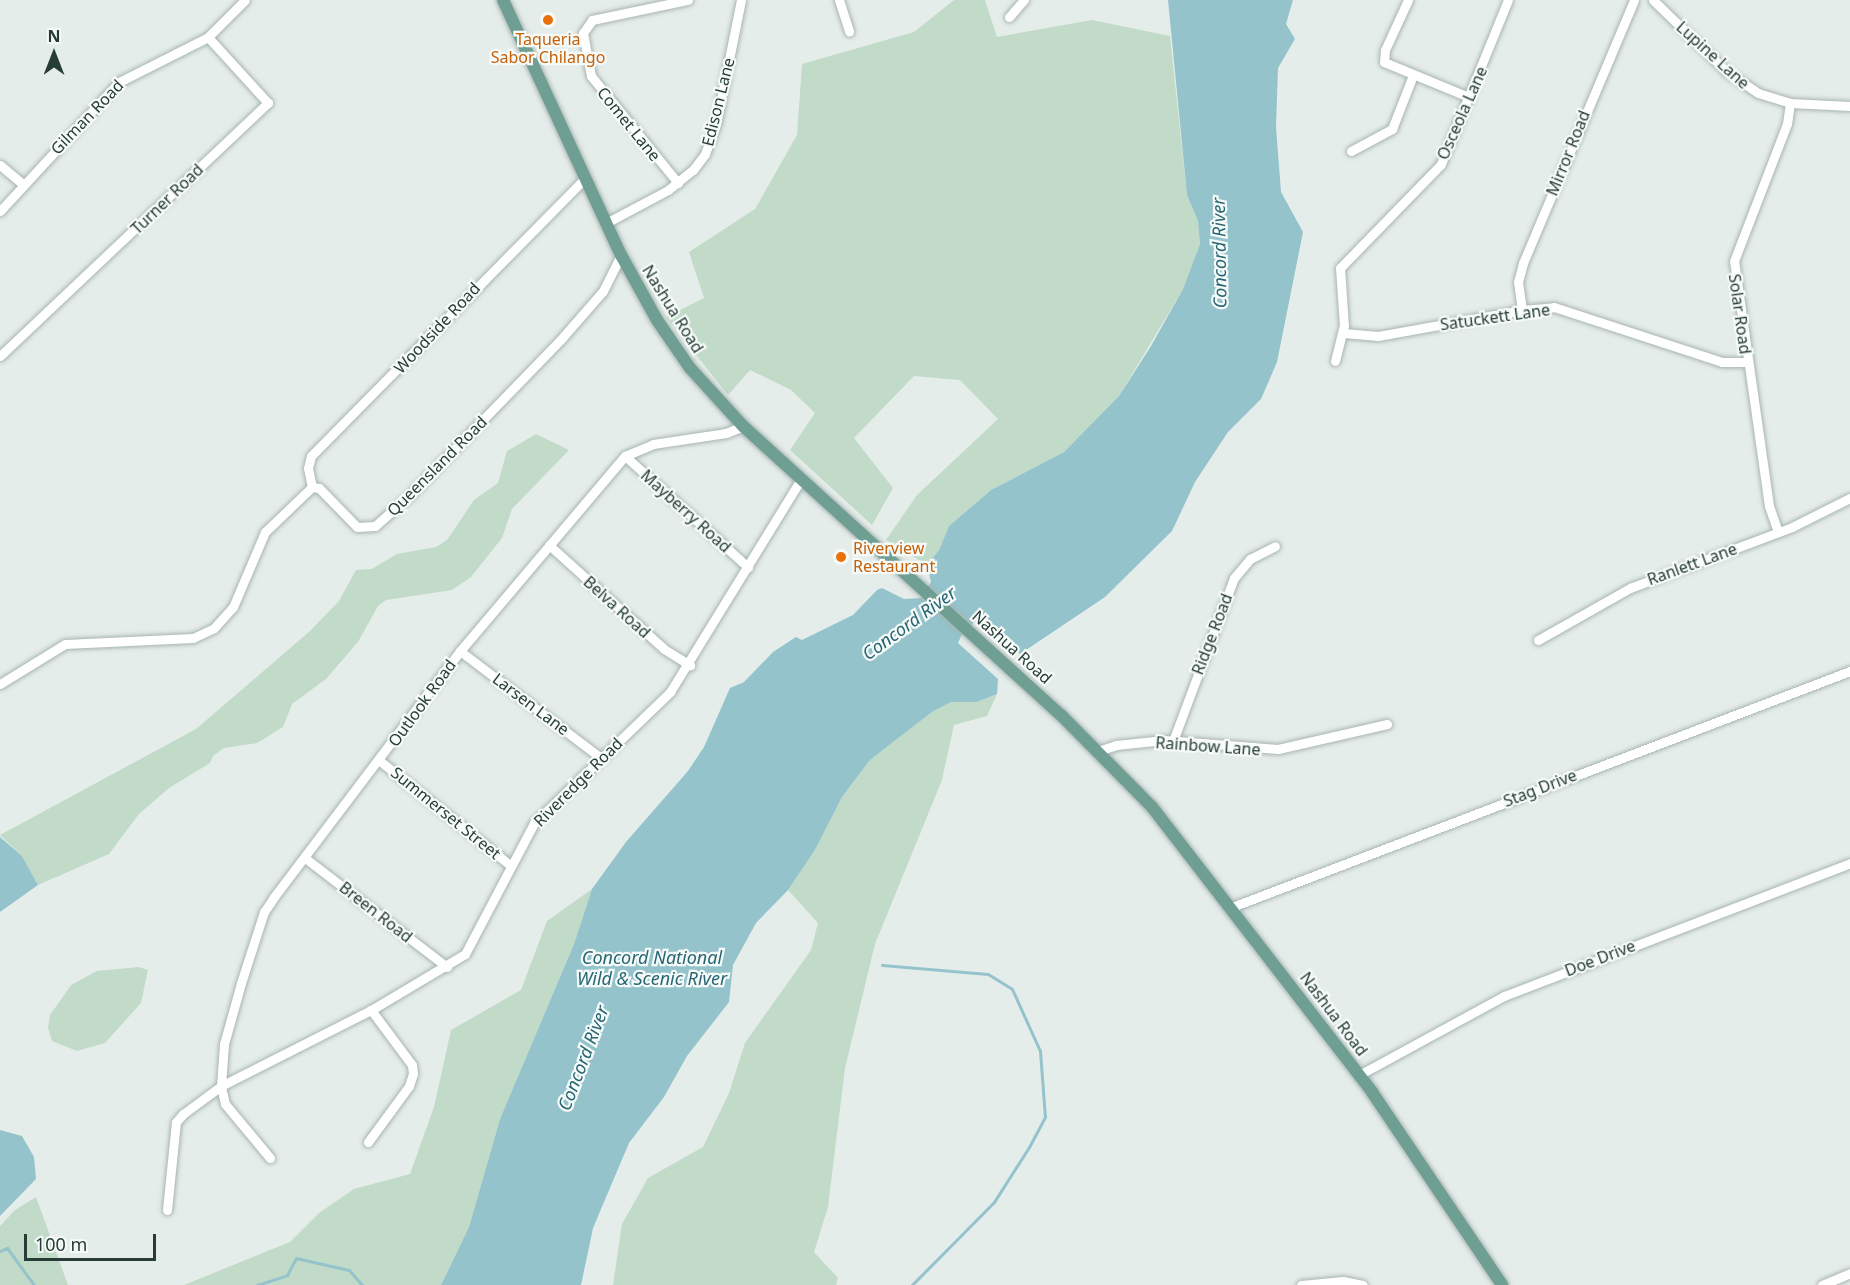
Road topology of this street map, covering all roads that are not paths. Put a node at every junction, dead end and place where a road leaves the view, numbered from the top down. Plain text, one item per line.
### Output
1 (245, 0) edge
2 (503, 0) edge
3 (688, 0) edge
4 (741, 0) edge
5 (839, 0) edge
6 (1024, 0) edge
7 (1408, 0) edge
8 (1508, 0) edge
9 (1634, 0) edge
10 (1653, 0) edge
11 (1009, 17) dead end
12 (849, 31) dead end
13 (208, 37) junction
14 (1413, 75) junction
15 (1469, 97) junction
16 (1790, 103) junction
17 (1850, 106) edge
18 (1351, 151) dead end
19 (0, 165) edge
20 (585, 178) junction
21 (678, 183) junction
22 (23, 184) junction
23 (0, 211) edge
24 (606, 223) junction
25 (621, 255) junction
26 (1522, 310) junction
27 (1344, 333) junction
28 (0, 356) edge
29 (1335, 361) dead end
30 (1746, 362) junction
31 (743, 426) junction
32 (625, 456) junction
33 (801, 479) junction
34 (312, 487) junction
35 (1850, 498) edge
36 (1778, 532) junction
37 (549, 545) junction
38 (1275, 546) dead end
39 (748, 567) junction
40 (1538, 640) dead end
41 (460, 651) junction
42 (690, 664) junction
43 (1850, 671) edge
44 (0, 684) edge
45 (1387, 724) dead end
46 (1173, 741) junction
47 (1098, 751) junction
48 (601, 758) junction
49 (380, 761) junction
50 (305, 858) junction
51 (1850, 863) edge
52 (511, 866) junction
53 (1232, 907) junction
54 (447, 967) junction
55 (371, 1010) junction
56 (1359, 1075) junction
57 (221, 1086) junction
58 (368, 1142) dead end
59 (270, 1158) dead end
60 (167, 1210) dead end
61 (1850, 1273) edge
62 (1835, 1282) edge
63 (1301, 1285) edge
64 (1363, 1285) edge
65 (1502, 1285) edge
66 (1821, 1285) edge

1 - 13 street, Gilman Road
2 - 20 main road, Nashua Road
3 - 21 street, Comet Lane
4 - 21 street, Edison Lane
5 - 12 street
6 - 11 street
7 - 14 street
8 - 15 street, Osceola Lane
9 - 26 street, Mirror Road
10 - 16 street, Lupine Lane
13 - 22 street, Gilman Road
13 - 28 street, Turner Road
14 - 15 street
14 - 18 street
15 - 27 street, Osceola Lane
16 - 17 street, Lupine Lane
16 - 30 street, Solar Road
19 - 22 street
20 - 24 main road, Nashua Road
20 - 34 street, Woodside Road
21 - 24 street, Edison Lane
22 - 23 street, Gilman Road
24 - 25 main road, Nashua Road
25 - 31 main road, Nashua Road
25 - 34 street, Queensland Road
26 - 27 street, Satuckett Lane
26 - 30 street, Satuckett Lane
27 - 29 street
30 - 36 street, Solar Road
31 - 32 street, Outlook Road
31 - 33 main road, Nashua Road
32 - 37 street, Outlook Road
32 - 39 street, Mayberry Road
33 - 39 street, Riveredge Road
33 - 47 main road, Nashua Road
34 - 44 street
35 - 36 street, Ranlett Lane
36 - 40 street, Ranlett Lane
37 - 41 street, Outlook Road
37 - 42 street, Belva Road
38 - 46 street, Ridge Road
39 - 42 street, Riveredge Road
41 - 48 street, Larsen Lane
41 - 49 street, Outlook Road
42 - 48 street, Riveredge Road
43 - 53 street, Stag Drive
45 - 46 street, Rainbow Lane
46 - 47 street, Rainbow Lane
47 - 53 main road, Nashua Road
48 - 52 street, Riveredge Road
49 - 50 street, Outlook Road
49 - 52 street, Summerset Street
50 - 54 street, Breen Road
50 - 57 street, Outlook Road
51 - 56 street, Doe Drive
52 - 54 street, Riveredge Road
53 - 56 main road, Nashua Road
54 - 55 street, Riveredge Road
55 - 57 street, Riveredge Road
55 - 58 street
56 - 65 main road, Nashua Road
57 - 59 street
57 - 60 street, Riveredge Road
61 - 62 street
62 - 66 street
63 - 64 street

